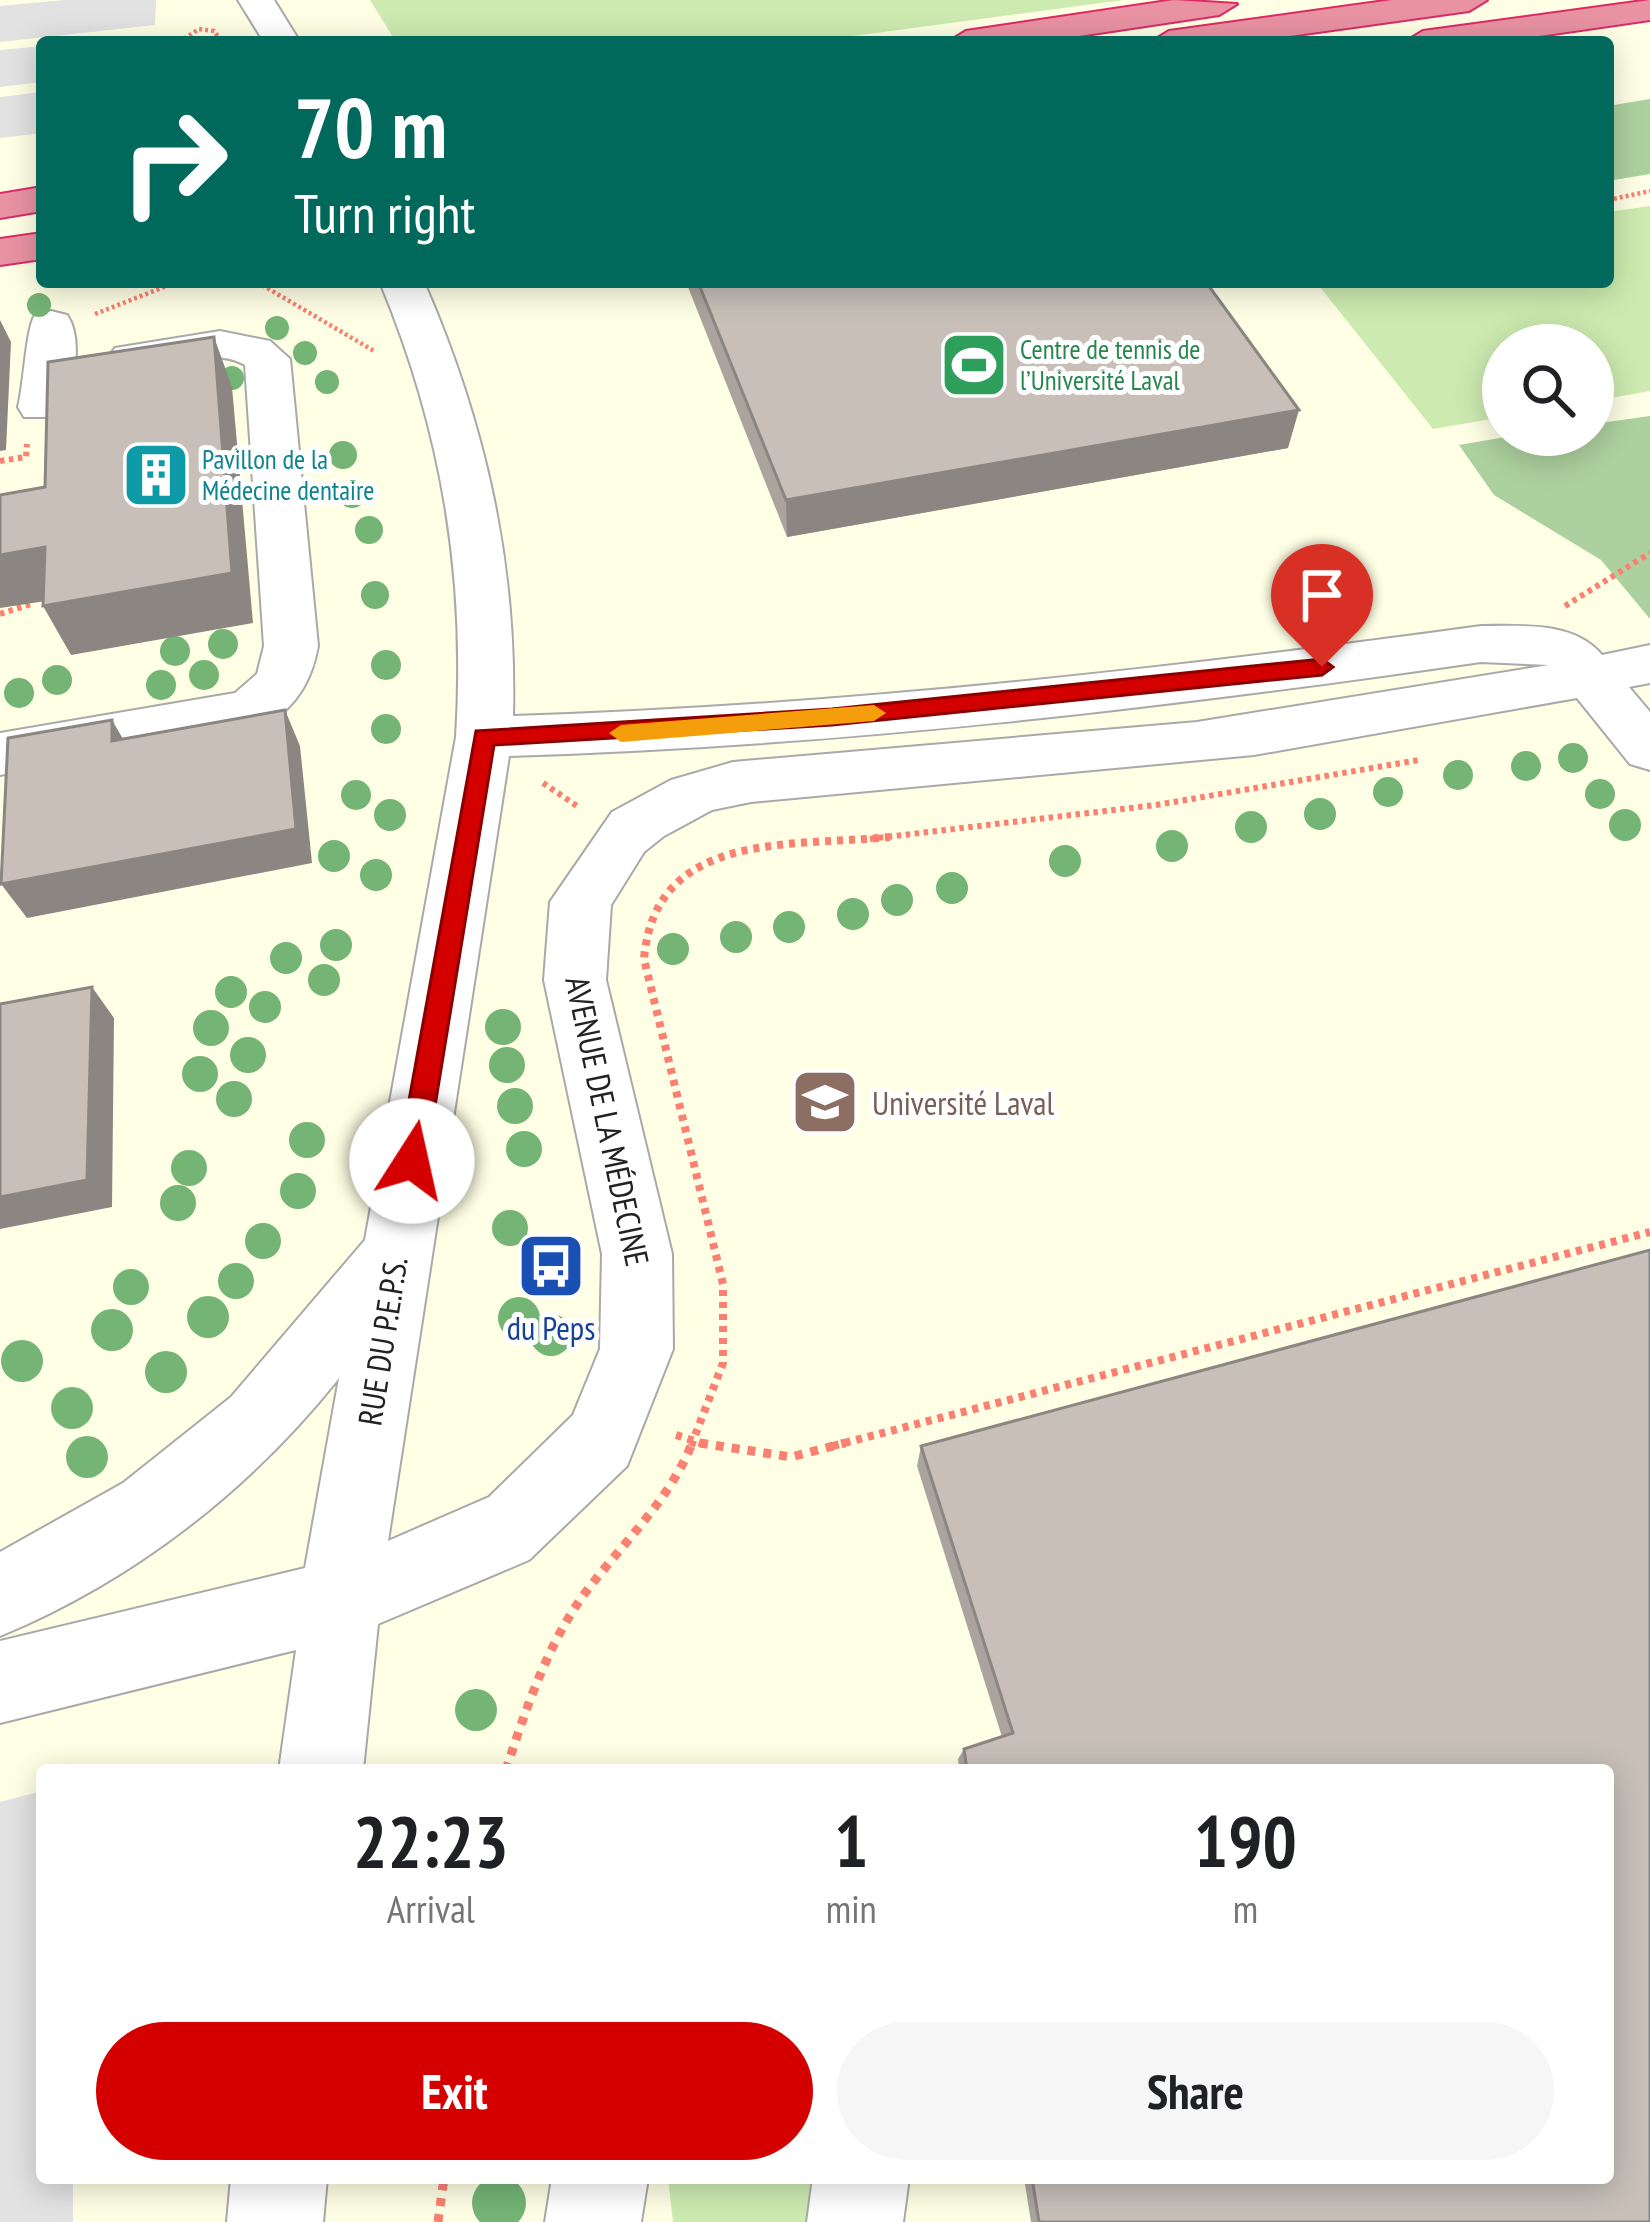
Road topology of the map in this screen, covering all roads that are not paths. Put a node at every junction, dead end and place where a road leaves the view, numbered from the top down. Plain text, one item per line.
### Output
1 (256, 0) edge
2 (1246, 0) edge
3 (1469, 0) edge
4 (1650, 9) edge
5 (1650, 32) edge
6 (278, 36) edge
7 (1006, 36) edge
8 (1212, 36) edge
9 (1464, 36) edge
10 (1614, 40) edge
11 (36, 197) edge
12 (0, 202) edge
13 (405, 288) edge
14 (48, 357) edge
15 (1595, 661) edge
16 (484, 737) junction
17 (1650, 750) edge
18 (0, 754) edge
19 (395, 1255) junction
20 (0, 1596) edge
21 (339, 1599) junction
22 (0, 1682) edge
23 (322, 1764) edge
24 (278, 2184) edge
25 (599, 2184) edge
26 (860, 2184) edge
27 (275, 2222) edge
28 (593, 2222) edge
29 (855, 2222) edge

1 - 6 street
2 - 7 highway
3 - 8 highway
4 - 9 highway
5 - 10 highway
11 - 12 highway
13 - 16 street, RUE DU P.E.P.S.
14 - 18 street
15 - 16 street
15 - 17 street
15 - 21 street, AVENUE DE LA MÉDECINE
16 - 19 street, RUE DU P.E.P.S.
19 - 20 street
19 - 21 street, RUE DU P.E.P.S.
21 - 22 street, AVENUE DE LA MÉDECINE
21 - 23 street, RUE DU P.E.P.S.
24 - 27 street
25 - 28 street
26 - 29 street

